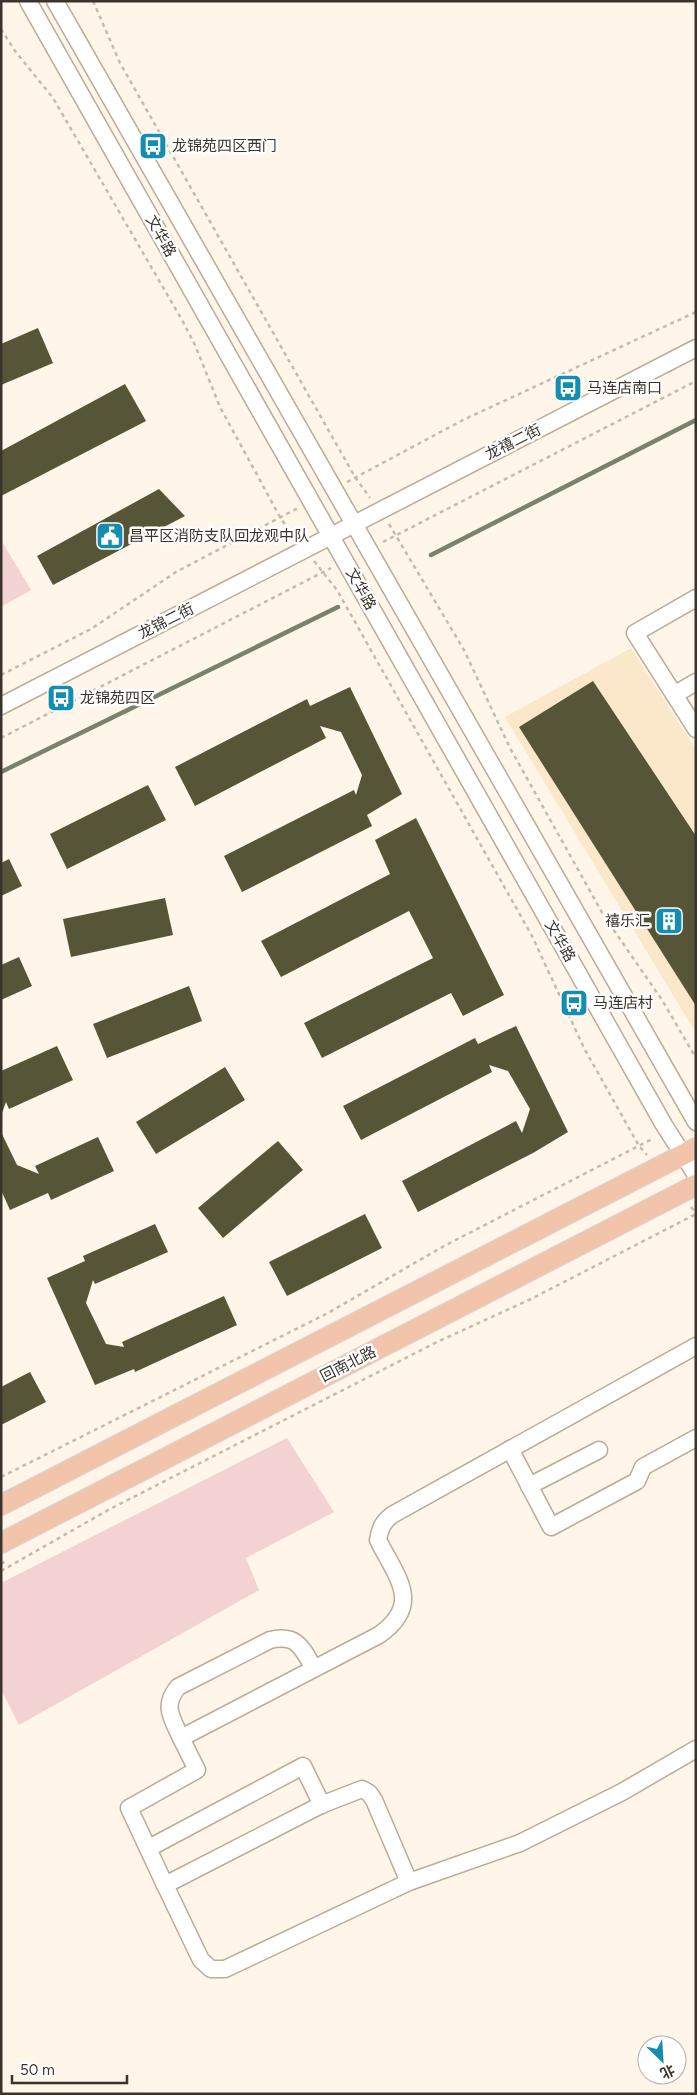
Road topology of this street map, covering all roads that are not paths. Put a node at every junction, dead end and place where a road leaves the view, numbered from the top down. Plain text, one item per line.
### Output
1 (28, 1) edge
2 (55, 1) edge
3 (696, 348) edge
4 (354, 524) junction
5 (331, 536) junction
6 (696, 598) edge
7 (696, 682) edge
8 (674, 695) junction
9 (1, 706) edge
10 (696, 728) edge
11 (696, 1122) edge
12 (689, 1152) edge
13 (696, 1175) edge
14 (696, 1185) edge
15 (696, 1346) edge
16 (696, 1438) edge
17 (510, 1449) junction
18 (599, 1450) dead end
19 (529, 1486) junction
20 (1, 1505) edge
21 (4, 1552) edge
22 (314, 1668) junction
23 (181, 1738) junction
24 (696, 1749) edge
25 (322, 1805) junction
26 (149, 1848) junction
27 (409, 1882) junction
28 (165, 1885) junction

1 - 5 street, 文华路
2 - 4 street, 文华路
3 - 4 street, 龙禧二街
4 - 5 street, 龙禧二街
4 - 11 street, 文华路
5 - 9 street, 龙锦二街
5 - 12 street, 文华路
6 - 8 street
7 - 8 street
8 - 10 street
12 - 13 street, 文华路
12 - 20 main road
14 - 21 main road, 回南北路
15 - 17 street
16 - 19 street
17 - 19 street
17 - 22 street
18 - 19 street
22 - 23 street
22 - 23 street
23 - 26 street
24 - 27 street
25 - 26 street
25 - 27 street
25 - 28 street
26 - 28 street
27 - 28 street

